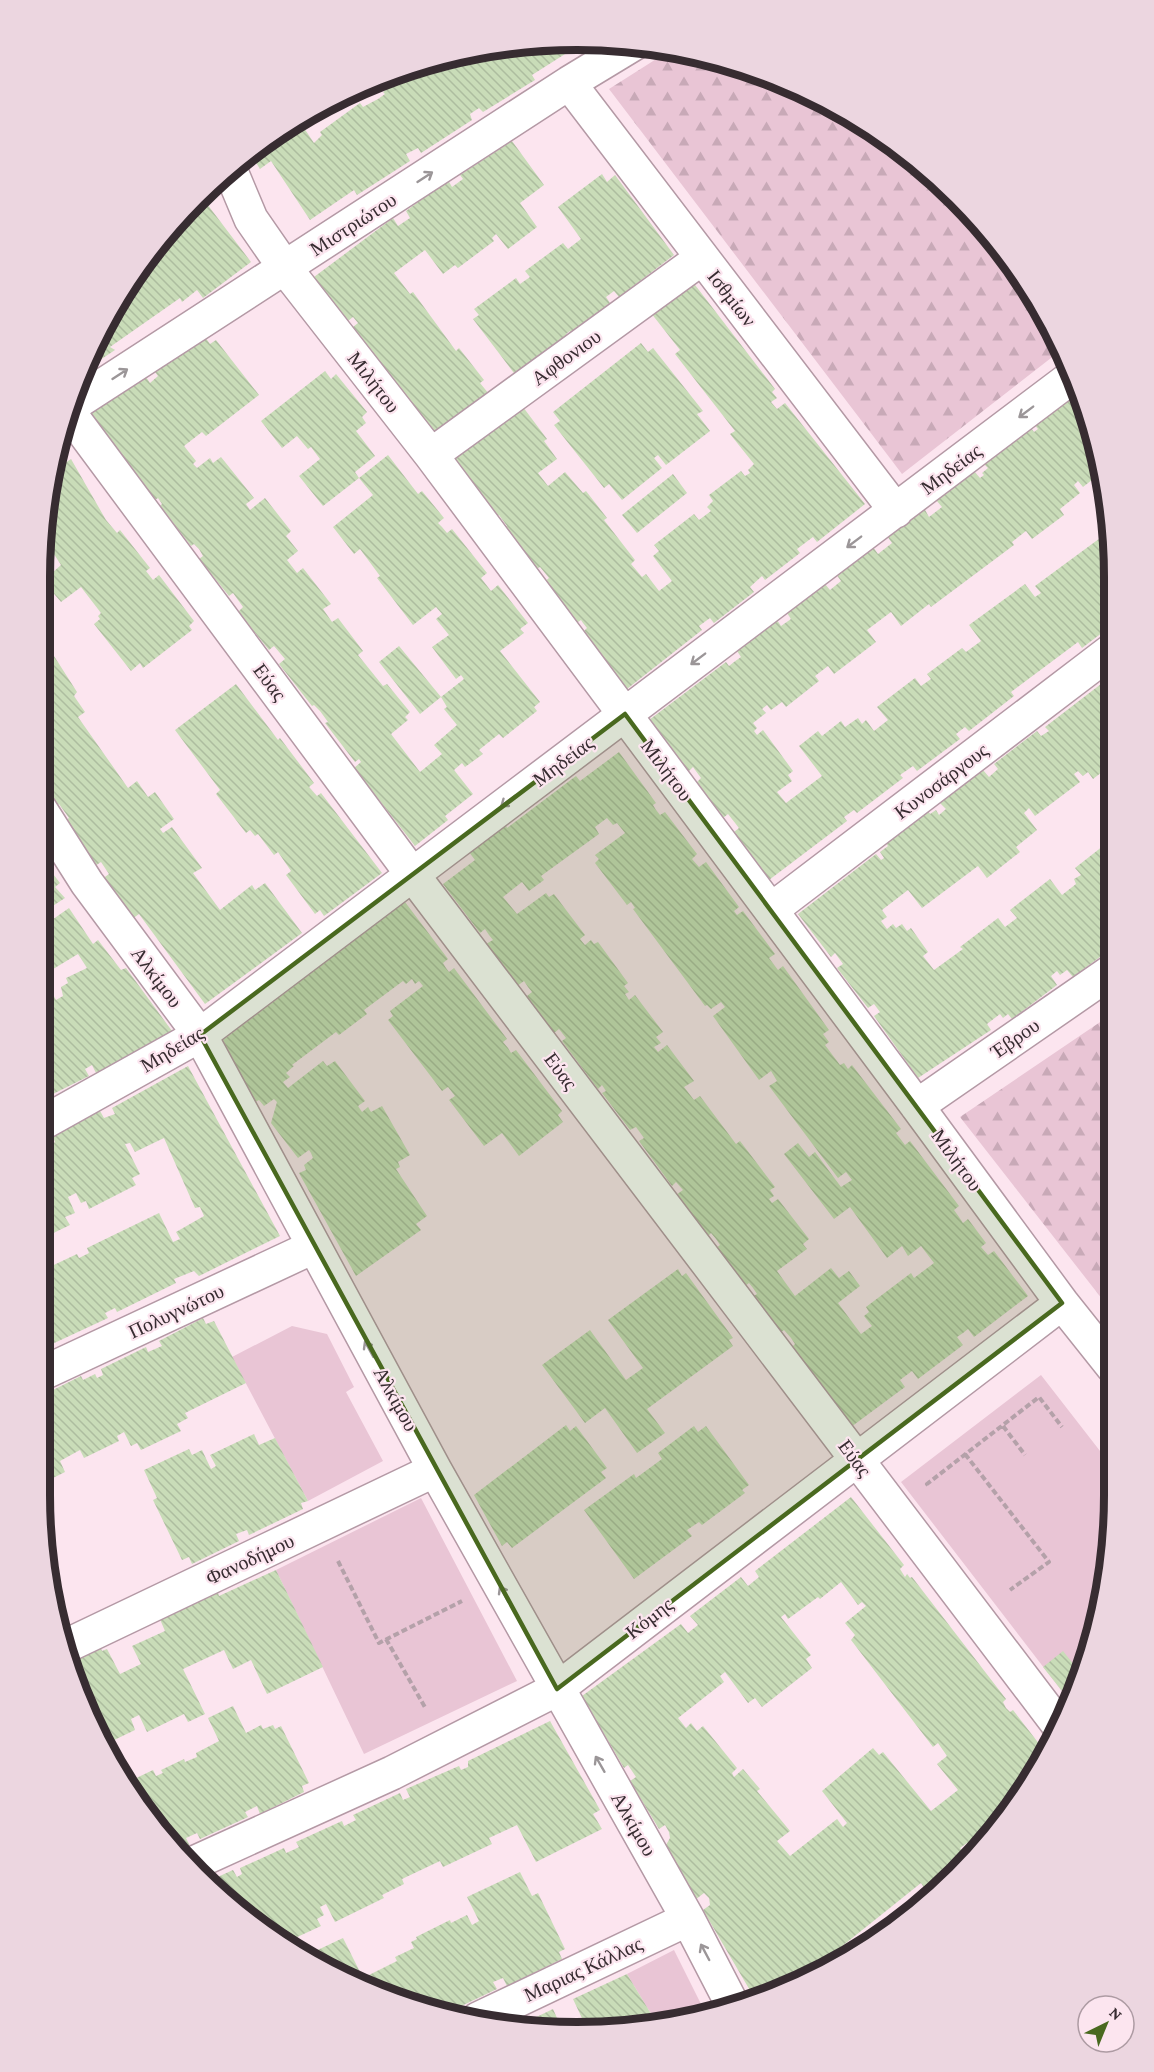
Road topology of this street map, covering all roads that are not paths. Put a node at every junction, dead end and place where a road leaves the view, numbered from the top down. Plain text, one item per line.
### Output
1 (621, 52) edge
2 (569, 83) junction
3 (233, 177) edge
4 (702, 258) junction
5 (285, 268) junction
6 (1066, 381) edge
7 (80, 400) edge
8 (74, 418) edge
9 (431, 455) junction
10 (896, 511) junction
11 (1104, 656) edge
12 (625, 714) junction
13 (50, 825) edge
14 (412, 874) junction
15 (771, 910) junction
16 (1104, 977) edge
17 (200, 1035) junction
18 (917, 1106) junction
19 (50, 1119) edge
20 (313, 1247) junction
21 (1062, 1303) junction
22 (1104, 1355) edge
23 (50, 1370) edge
24 (856, 1459) junction
25 (435, 1470) junction
26 (71, 1644) edge
27 (557, 1689) junction
28 (1054, 1719) edge
29 (198, 1861) edge
30 (688, 1919) junction
31 (730, 2000) edge
32 (488, 2014) edge

1 - 2 street, Μιστριώτου
2 - 4 street, Ισθμίων
5 -> 2 street, Μιστριώτου
3 - 5 street, Μιλήτου
4 - 9 street, Αφθονιου
4 - 10 street, Ισθμίων
7 -> 5 street, Μιστριώτου
5 - 9 street, Μιλήτου
6 -> 10 street, Μηδείας
8 - 14 street, Εύας
9 - 12 street, Μιλήτου
10 -> 12 street, Μηδείας
11 - 15 street, Κυνοσάργους
12 -> 14 street, Μηδείας
12 - 15 street, Μιλήτου
13 - 17 street, Αλκίμου
14 - 17 street, Μηδείας
14 - 24 street, Εύας
15 - 18 street, Μιλήτου
16 - 18 street, Έβρου
17 - 19 street, Μηδείας
17 - 20 street, Αλκίμου
18 - 21 street, Μιλήτου
20 - 23 street, Πολυγνώτου
25 -> 20 street, Αλκίμου
21 - 22 street, Μιλήτου
21 - 24 street, Κόμης
24 - 27 street, Κόμης
24 - 28 street, Εύας
25 - 26 street, Φανοδήμου
27 -> 25 street, Αλκίμου
27 - 29 street, Κόμης
30 -> 27 street, Αλκίμου
31 -> 30 street, Αλκίμου
30 - 32 street, Μαριας Κάλλας

